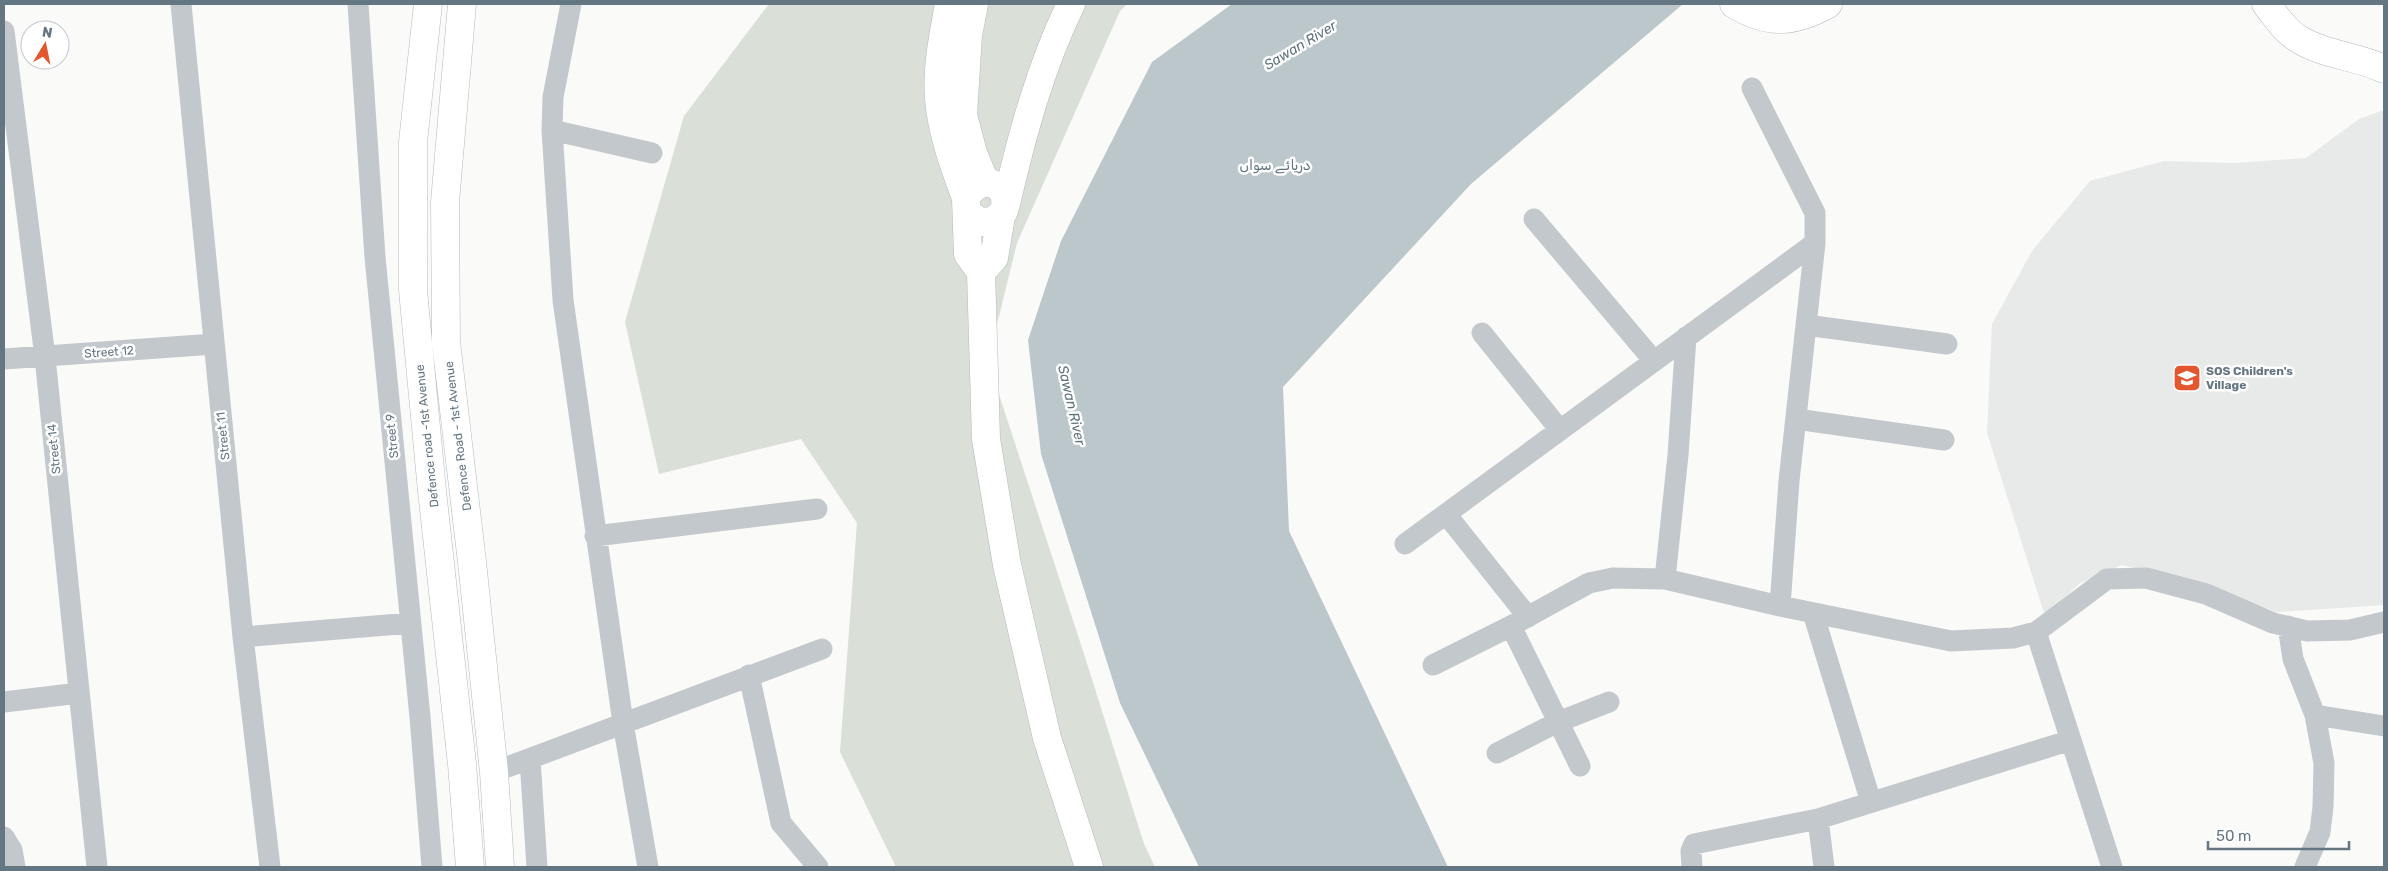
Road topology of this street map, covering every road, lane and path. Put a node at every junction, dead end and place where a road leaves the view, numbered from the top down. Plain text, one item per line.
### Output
1 (181, 4) edge
2 (358, 4) edge
3 (428, 4) edge
4 (462, 4) edge
5 (571, 4) edge
6 (948, 4) edge
7 (974, 4) edge
8 (1050, 4) edge
9 (1071, 4) edge
10 (1828, 4) edge
11 (2266, 4) edge
12 (1741, 8) edge
13 (4, 31) edge
14 (2384, 69) edge
15 (1752, 88) dead end
16 (552, 130) junction
17 (652, 153) dead end
18 (986, 199) junction
19 (1534, 219) dead end
20 (1814, 242) junction
21 (1806, 325) junction
22 (1482, 333) dead end
23 (1686, 337) junction
24 (214, 344) junction
25 (1948, 344) dead end
26 (45, 357) junction
27 (4, 359) edge
28 (1654, 360) junction
29 (1796, 419) junction
30 (1560, 430) junction
31 (1944, 440) dead end
32 (817, 510) dead end
33 (1446, 514) junction
34 (595, 536) junction
35 (1405, 544) dead end
36 (1666, 580) junction
37 (1780, 606) junction
38 (1813, 613) junction
39 (1520, 622) junction
40 (2384, 622) edge
41 (411, 623) junction
42 (2288, 626) junction
43 (2036, 632) junction
44 (243, 637) junction
45 (822, 649) dead end
46 (482, 659) junction
47 (451, 660) junction
48 (1433, 665) dead end
49 (749, 675) junction
50 (79, 693) junction
51 (4, 702) edge
52 (1608, 702) dead end
53 (2315, 715) junction
54 (1558, 722) junction
55 (623, 723) junction
56 (2384, 726) edge
57 (2070, 740) junction
58 (1496, 754) dead end
59 (530, 759) junction
60 (1580, 766) dead end
61 (494, 772) junction
62 (1872, 802) junction
63 (1818, 819) junction
64 (97, 867) edge
65 (270, 867) edge
66 (432, 867) edge
67 (470, 867) edge
68 (500, 867) edge
69 (537, 867) edge
70 (648, 867) edge
71 (818, 867) edge
72 (1089, 867) edge
73 (1692, 867) edge
74 (1824, 867) edge
75 (2112, 867) edge
76 (2305, 867) edge

1 - 24 street, Street 11
2 - 41 street, Street 9
3 - 47 main road, Defence road -1st Avenue
4 - 46 main road, Defence Road - 1st Avenue
5 - 16 street
6 - 18 main road
7 - 18 main road
8 - 18 main road
9 - 18 main road
10 - 12 main road
11 - 14 main road
13 - 26 street, Street 14
15 - 20 street
16 - 17 street
16 - 34 street
18 - 72 main road
19 - 28 street
20 - 21 street
20 - 23 street
21 - 25 street
21 - 29 street
22 - 30 street
23 - 28 street
23 - 36 street
24 - 26 street, Street 12
24 - 44 street, Street 11
26 - 27 street, Street 12
26 - 50 street, Street 14
28 - 30 street
29 - 31 street
29 - 37 street
30 - 33 street
32 - 34 street
33 - 35 street
33 - 39 street
34 - 55 street
36 - 37 street
36 - 39 street
37 - 38 street
38 - 43 street
38 - 62 street
39 - 48 street
39 - 54 street
40 - 42 street
41 - 44 street
41 - 66 street, Street 9
42 - 43 street
42 - 53 street
43 - 57 street
44 - 65 street, Street 11
45 - 49 street
46 - 47 main road
46 - 61 main road, Defence Road - 1st Avenue
47 - 67 main road, Defence road -1st Avenue
49 - 55 street
49 - 71 street
50 - 51 street
50 - 64 street, Street 14
52 - 54 street
53 - 56 street
53 - 76 street
54 - 58 street
54 - 60 street
55 - 59 street
55 - 70 street
57 - 62 street
57 - 75 street
59 - 61 street
59 - 69 street
61 - 68 main road, Defence Road - 1st Avenue
62 - 63 street
63 - 73 street
63 - 74 street

